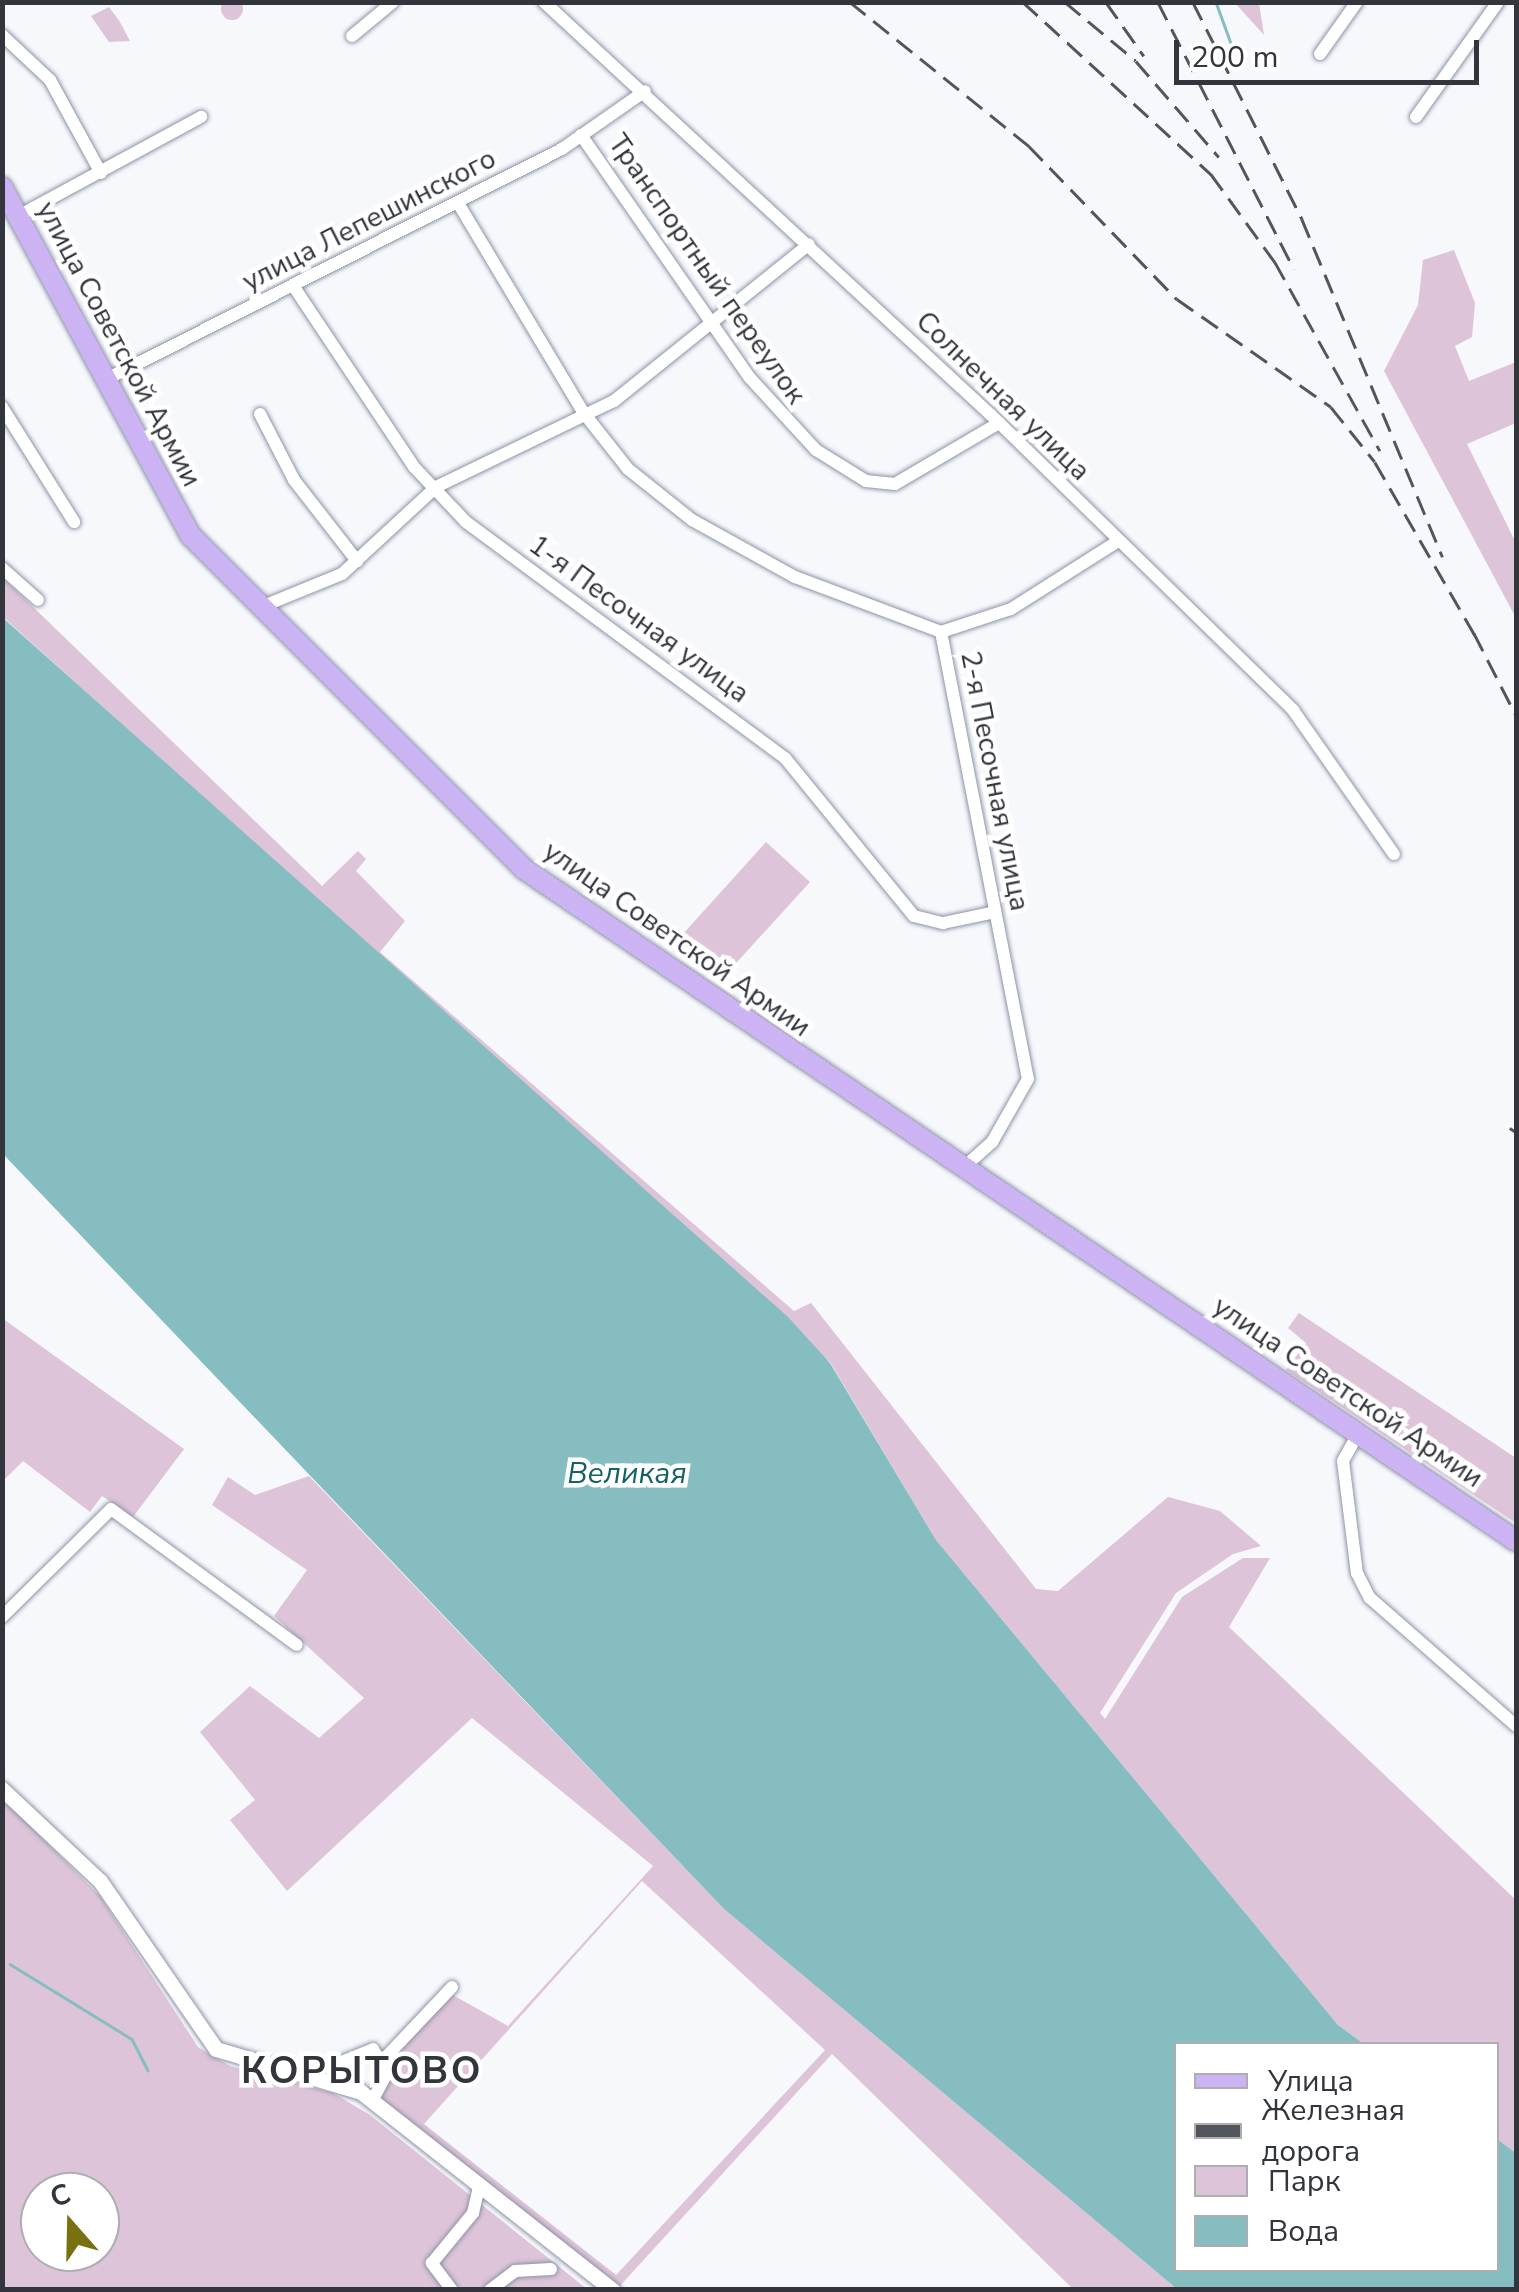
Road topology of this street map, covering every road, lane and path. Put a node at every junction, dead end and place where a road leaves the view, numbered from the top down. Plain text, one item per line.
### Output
1 (393, 2) edge
2 (544, 2) edge
3 (1358, 2) edge
4 (1498, 2) edge
5 (2, 35) edge
6 (352, 36) dead end
7 (1320, 54) dead end
8 (645, 91) junction
9 (201, 117) dead end
10 (1416, 118) dead end
11 (582, 135) junction
12 (101, 173) junction
13 (2, 188) edge
14 (458, 202) junction
15 (22, 214) junction
16 (810, 244) junction
17 (294, 288) junction
18 (712, 324) junction
19 (107, 379) junction
20 (2, 407) edge
21 (583, 412) junction
22 (260, 414) dead end
23 (1000, 424) junction
24 (436, 487) junction
25 (74, 522) dead end
26 (1114, 543) junction
27 (358, 561) junction
28 (2, 568) edge
29 (38, 600) dead end
30 (262, 607) junction
31 (941, 632) junction
32 (1394, 854) dead end
33 (995, 912) junction
34 (964, 1167) junction
35 (1359, 1432) junction
36 (1516, 1540) edge
37 (2, 1617) edge
38 (297, 1645) dead end
39 (1516, 1726) edge
40 (2, 1789) edge
41 (452, 1987) dead end
42 (384, 2058) junction
43 (333, 2080) junction
44 (372, 2100) junction
45 (479, 2186) junction
46 (551, 2270) dead end
47 (452, 2290) edge
48 (490, 2290) edge
49 (613, 2290) edge

1 - 6 street
2 - 8 street, Солнечная улица
3 - 7 street
4 - 10 street
5 - 12 street
8 - 11 street, улица Лепешинского
8 - 16 street, Солнечная улица
9 - 12 street
11 - 14 street, улица Лепешинского
11 - 18 street, Транспортный переулок
12 - 15 street
13 - 15 main road, улица Советской Армии
14 - 17 street, улица Лепешинского
14 - 21 street, 2-я Песочная улица
15 - 19 main road, улица Советской Армии
16 - 18 street
16 - 23 street, Солнечная улица
17 - 19 street, улица Лепешинского
17 - 24 street, 1-я Песочная улица
18 - 21 street
18 - 23 street, Транспортный переулок
19 - 30 main road, улица Советской Армии
20 - 25 street
21 - 24 street
21 - 31 street, 2-я Песочная улица
22 - 27 street
23 - 26 street, Солнечная улица
24 - 27 street
24 - 33 street, 1-я Песочная улица
26 - 31 street
26 - 32 street, Солнечная улица
27 - 30 street
28 - 29 street
30 - 34 main road, улица Советской Армии
31 - 33 street, 2-я Песочная улица
33 - 34 street, 2-я Песочная улица
34 - 35 main road, улица Советской Армии
35 - 36 main road, улица Советской Армии
35 - 39 street
37 - 38 street
40 - 43 street
41 - 42 street
42 - 43 street
42 - 44 street
43 - 44 street
44 - 45 street
45 - 47 street
45 - 49 street
46 - 48 street

